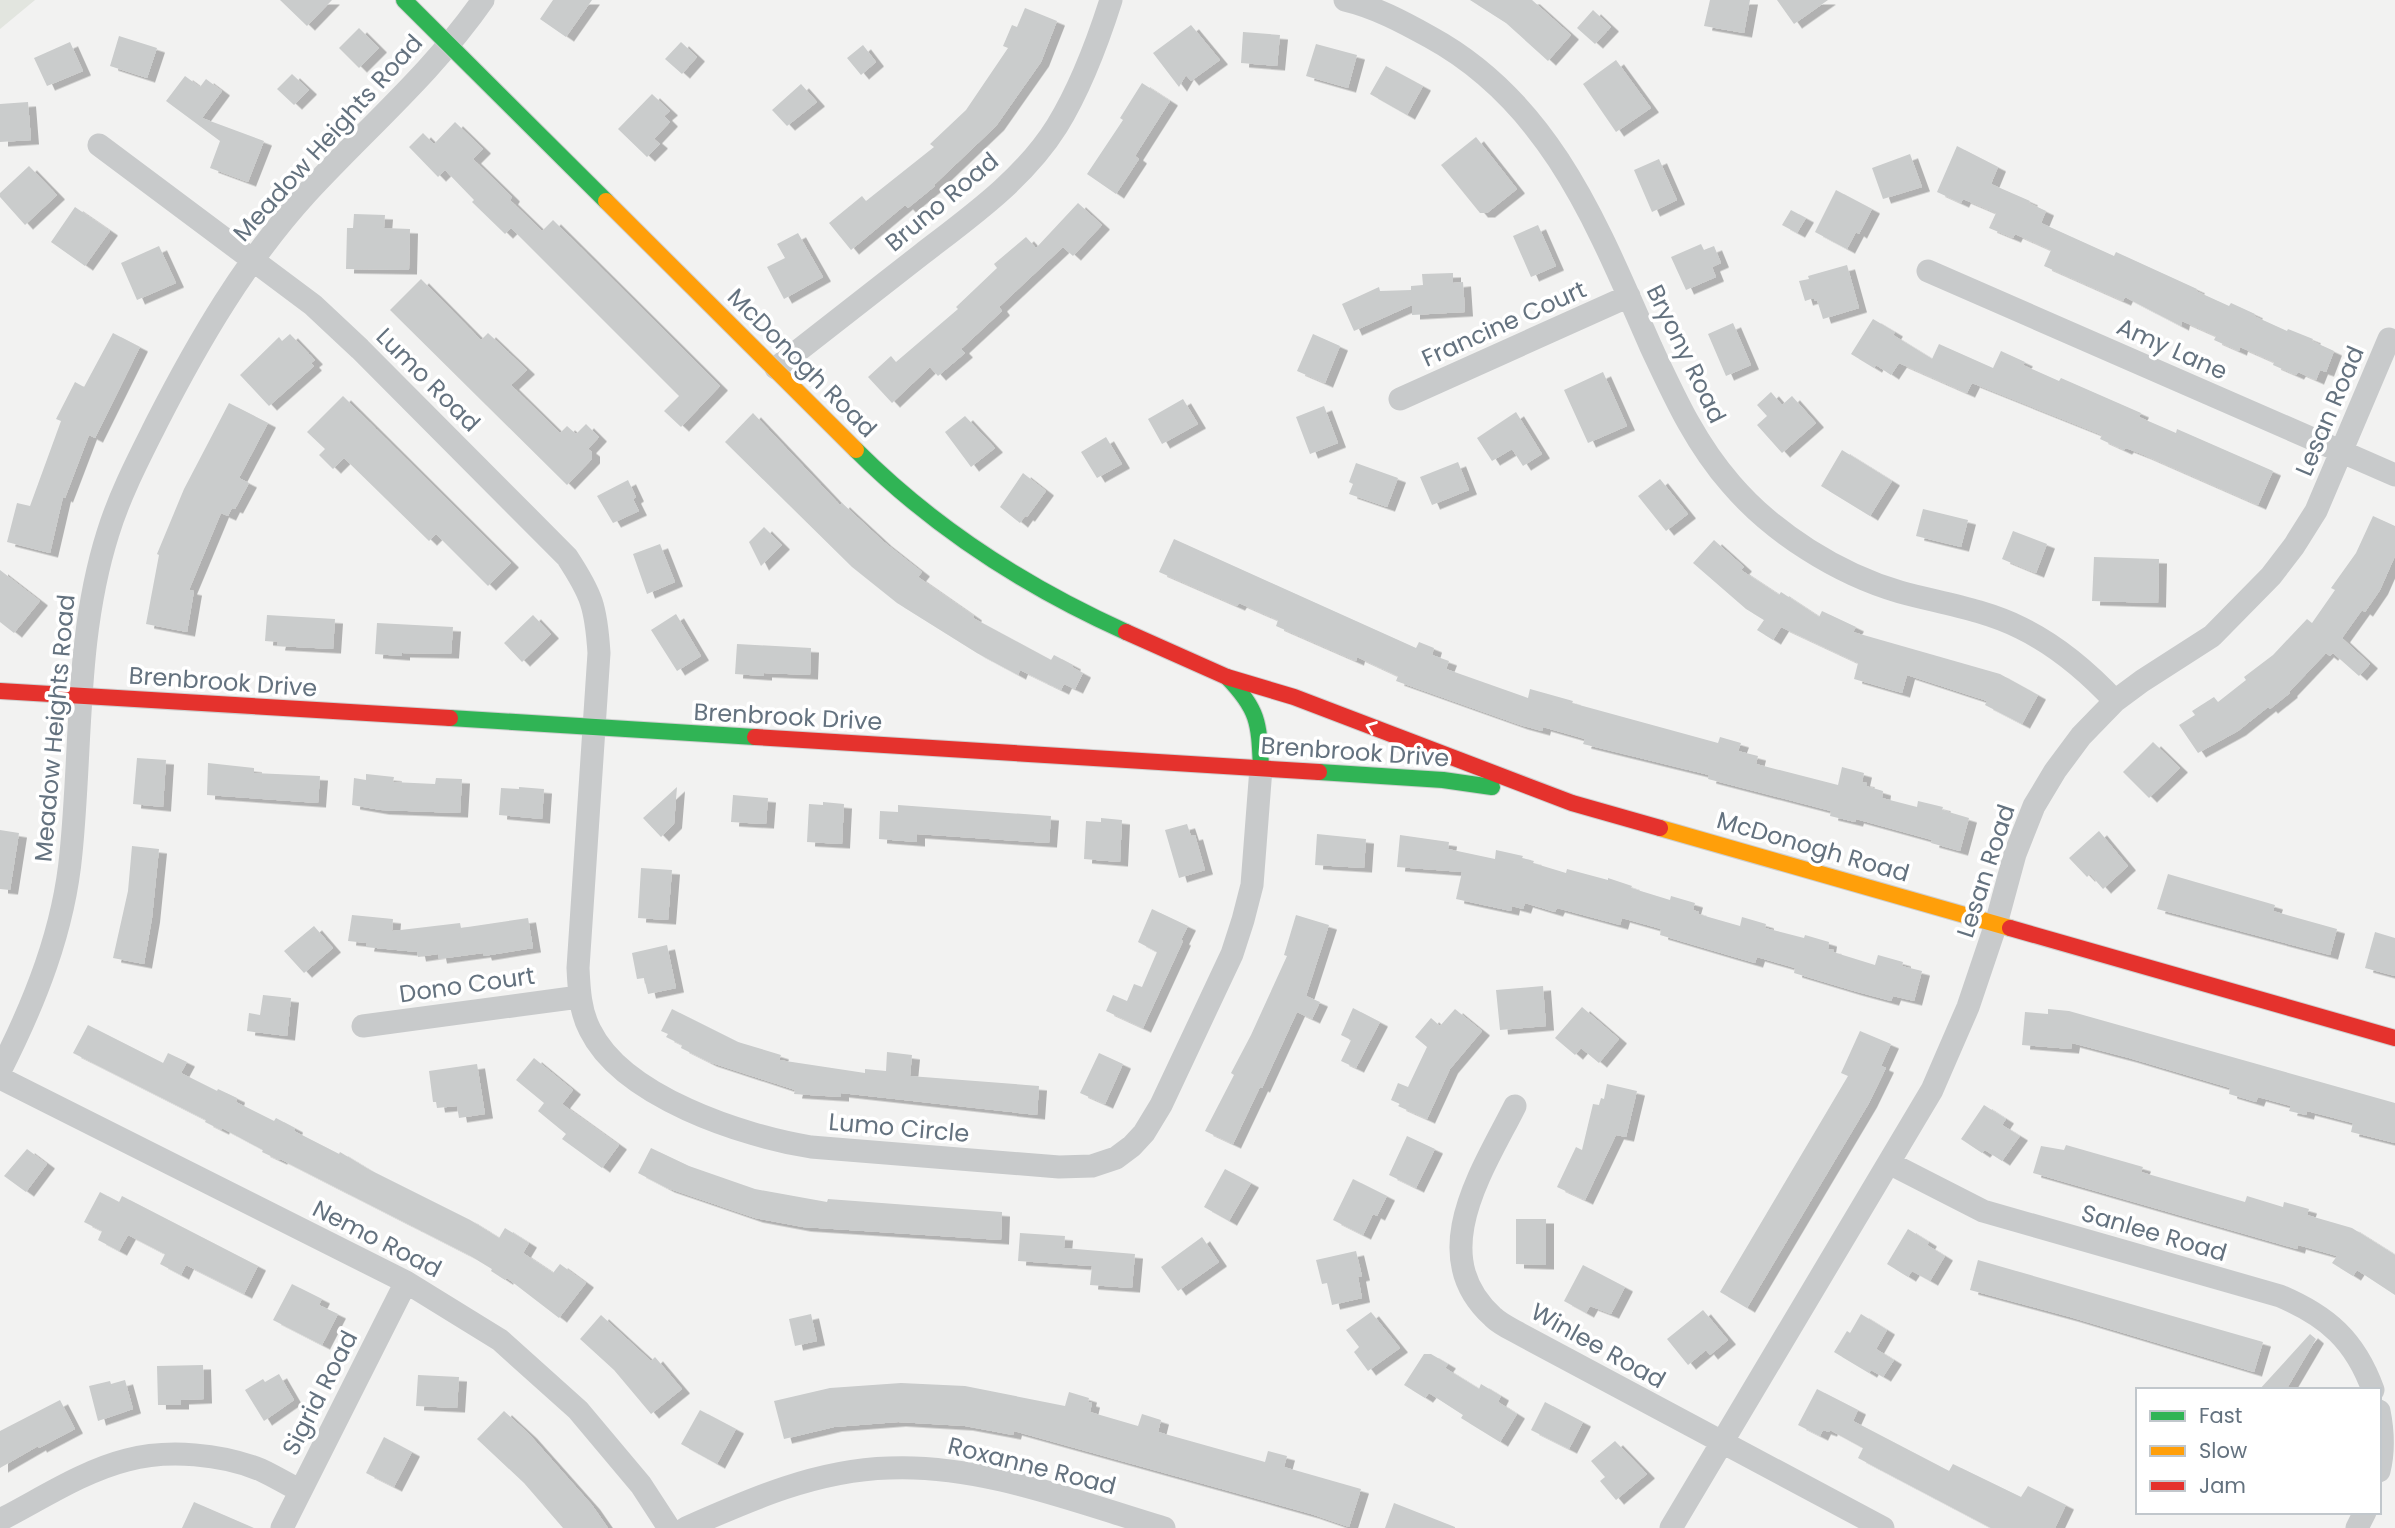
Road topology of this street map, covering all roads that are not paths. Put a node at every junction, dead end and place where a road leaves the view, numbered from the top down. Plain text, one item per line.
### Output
1 (404, 0) edge
2 (483, 0) edge
3 (1111, 0) edge
4 (1345, 0) edge
5 (449, 44) junction
6 (99, 145) dead end
7 (253, 258) junction
8 (1928, 271) dead end
9 (1629, 296) junction
10 (2389, 339) dead end
11 (776, 369) junction
12 (1400, 399) dead end
13 (2342, 452) junction
14 (2395, 475) edge
15 (1227, 677) junction
16 (0, 691) edge
17 (80, 695) junction
18 (2115, 701) junction
19 (594, 728) junction
20 (1261, 768) junction
21 (1572, 803) junction
22 (1996, 924) junction
23 (579, 997) junction
24 (363, 1026) dead end
25 (2395, 1038) edge
26 (0, 1071) edge
27 (0, 1078) edge
28 (1515, 1106) dead end
29 (1889, 1163) junction
30 (406, 1282) junction
31 (2372, 1388) edge
32 (2381, 1434) edge
33 (1721, 1443) junction
34 (2381, 1454) edge
35 (299, 1490) junction
36 (0, 1520) edge
37 (282, 1528) edge
38 (669, 1528) edge
39 (686, 1528) edge
40 (1164, 1528) edge
41 (1671, 1528) edge
42 (1883, 1528) edge

1 - 5 main road, McDonogh Road
2 - 5 street, Meadow Heights Road
3 - 11 street, Bruno Road
4 - 9 street, Bryony Road
5 - 7 street, Meadow Heights Road
5 - 11 main road, McDonogh Road
6 - 7 street, Lumo Road
7 - 17 street, Meadow Heights Road
7 - 19 street, Lumo Road
8 - 13 street, Amy Lane
9 - 12 street, Francine Court
9 - 18 street, Bryony Road
10 - 13 street, Lesan Road
11 - 15 main road, McDonogh Road
13 - 14 street, Amy Lane
13 - 18 street, Lesan Road
15 - 20 main road, McDonogh Road
21 -> 15 main road, McDonogh Road
16 - 17 main road, Brenbrook Drive
17 - 19 main road, Brenbrook Drive
17 - 26 street, Meadow Heights Road
18 - 22 street, Lesan Road
19 - 20 main road, Brenbrook Drive
19 - 23 street, Lumo Circle
20 - 21 main road, Brenbrook Drive
20 - 23 street, Lumo Circle
21 - 22 main road, McDonogh Road
22 - 25 main road, McDonogh Road
22 - 29 street, Lesan Road
23 - 24 street, Dono Court
27 - 30 street, Nemo Road
28 - 33 street, Winlee Road
29 - 31 street, Sanlee Road
29 - 33 street, Lesan Road
30 - 35 street, Sigrid Road
30 - 38 street, Nemo Road
32 - 34 street
33 - 41 street, Lesan Road
33 - 42 street, Winlee Road
35 - 36 street
35 - 37 street, Sigrid Road
39 - 40 street, Roxanne Road

